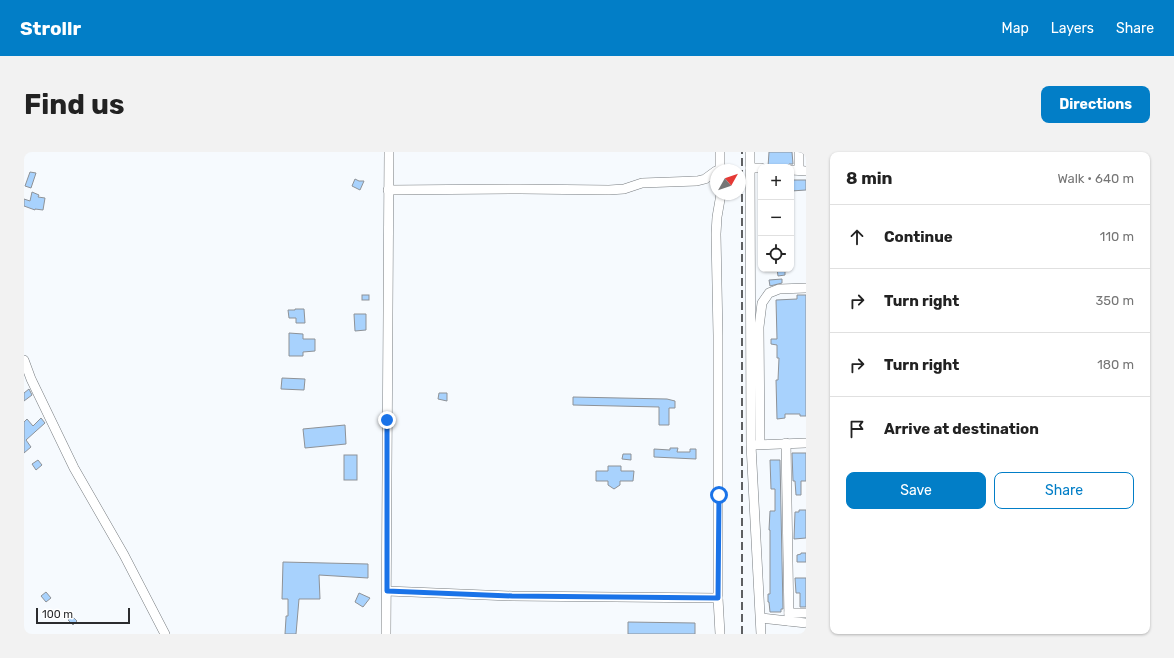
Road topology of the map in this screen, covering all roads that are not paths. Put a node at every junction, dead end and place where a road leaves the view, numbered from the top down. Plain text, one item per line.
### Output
1 (389, 152) edge
2 (720, 152) edge
3 (750, 152) edge
4 (799, 152) edge
5 (719, 164) edge
6 (750, 168) junction
7 (758, 168) edge
8 (799, 170) edge
9 (710, 175) edge
10 (388, 190) junction
11 (720, 200) edge
12 (806, 288) edge
13 (24, 360) edge
14 (786, 443) junction
15 (806, 443) edge
16 (756, 445) junction
17 (387, 591) junction
18 (718, 598) junction
19 (806, 613) edge
20 (789, 617) junction
21 (761, 618) junction
22 (806, 623) edge
23 (165, 634) edge
24 (386, 634) edge
25 (720, 634) edge
26 (761, 634) edge

1 - 10 street
2 - 5 street
3 - 6 street
4 - 8 street
6 - 7 street
6 - 16 street
9 - 10 street
10 - 17 street
11 - 18 street
12 - 16 street
13 - 23 street
14 - 15 street
14 - 16 street
14 - 20 street
16 - 21 street
17 - 18 street
17 - 24 street
18 - 25 street
19 - 20 street
20 - 21 street
20 - 22 street
21 - 26 street

